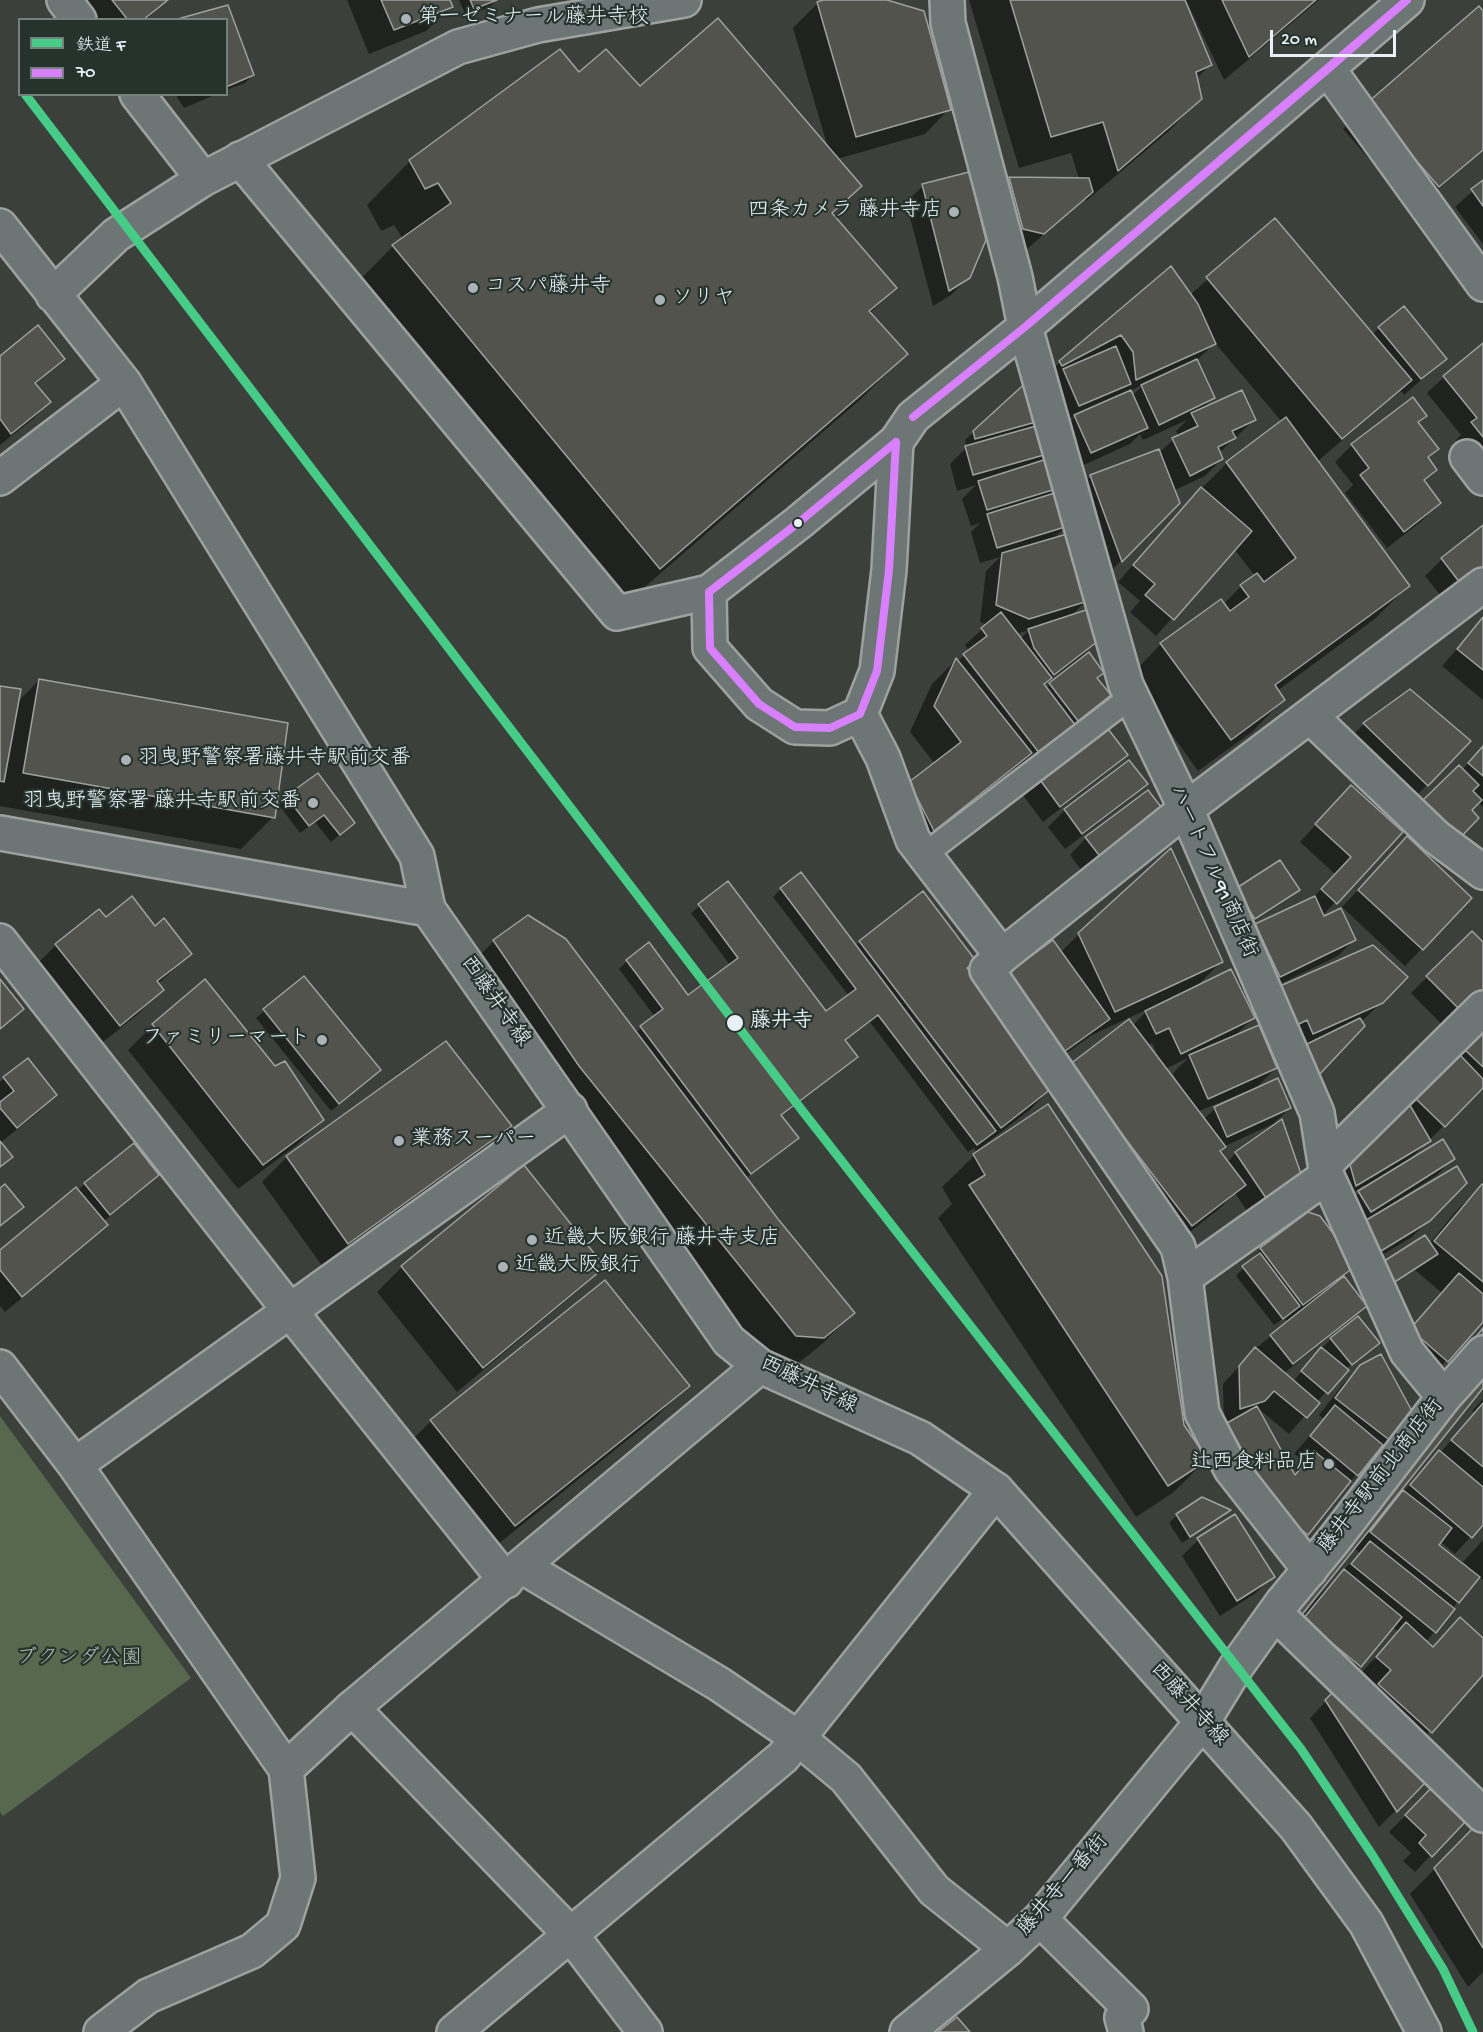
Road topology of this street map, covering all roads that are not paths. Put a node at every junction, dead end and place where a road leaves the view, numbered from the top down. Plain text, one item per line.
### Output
1 (64, 0) edge
2 (684, 0) edge
3 (947, 0) edge
4 (1407, 0) edge
5 (78, 18) edge
6 (1328, 69) junction
7 (139, 96) edge
8 (240, 159) junction
9 (203, 179) junction
10 (0, 226) edge
11 (1483, 284) edge
12 (53, 295) junction
13 (1025, 327) junction
14 (124, 383) junction
15 (896, 442) junction
16 (0, 478) edge
17 (1483, 585) edge
18 (709, 592) junction
19 (1131, 696) junction
20 (860, 714) junction
21 (1310, 716) junction
22 (1186, 809) junction
23 (0, 834) edge
24 (924, 855) junction
25 (1483, 873) edge
26 (428, 909) junction
27 (0, 941) edge
28 (1002, 956) junction
29 (1483, 1008) edge
30 (570, 1110) junction
31 (1326, 1170) junction
32 (1185, 1277) junction
33 (290, 1311) junction
34 (1483, 1353) edge
35 (760, 1366) junction
36 (0, 1367) edge
37 (1444, 1396) junction
38 (75, 1465) junction
39 (996, 1490) junction
40 (1310, 1570) junction
41 (514, 1574) junction
42 (1279, 1608) junction
43 (352, 1708) junction
44 (1203, 1721) junction
45 (798, 1738) junction
46 (286, 1769) junction
47 (1483, 1815) edge
48 (1040, 1919) junction
49 (571, 1935) junction
50 (1008, 1949) junction
51 (101, 2032) edge
52 (454, 2032) edge
53 (645, 2032) edge
54 (907, 2032) edge
55 (1126, 2032) edge
56 (1424, 2032) edge

1 - 5 street
2 - 8 street
3 - 13 street, ハートフル91商店街
4 - 6 street
6 - 11 street
6 - 13 street
7 - 9 street
8 - 9 street
8 - 18 street
9 - 12 street
10 - 12 street
12 - 14 street
13 - 15 street
13 - 19 street, ハートフル91商店街
14 - 16 street
14 - 26 street
15 - 18 street
15 - 20 street
17 - 21 street
18 - 20 street
19 - 22 street, ハートフル91商店街
19 - 24 lane
20 - 24 street
21 - 22 street
21 - 25 street
22 - 28 street
22 - 31 street, ハートフル91商店街
23 - 26 street
24 - 28 street
26 - 30 street, 西藤井寺線
27 - 33 street
28 - 32 street
29 - 31 street
30 - 33 street
30 - 35 street, 西藤井寺線
31 - 32 street
31 - 37 street, ハートフル91商店街
32 - 40 street
33 - 38 street
33 - 41 street
34 - 37 street, 藤井寺駅前北商店街
35 - 39 street, 西藤井寺線
35 - 41 street
36 - 38 street
37 - 40 street, 藤井寺駅前北商店街
38 - 46 street
39 - 44 street, 西藤井寺線
39 - 45 street
40 - 42 street, 藤井寺駅前北商店街
41 - 43 street
41 - 45 street
42 - 44 street, 藤井寺駅前北商店街
42 - 47 street
43 - 46 street
43 - 49 street
44 - 48 street, 藤井寺一番街
44 - 56 street, 西藤井寺線
45 - 49 street
45 - 50 street
46 - 51 street
48 - 50 street, 藤井寺一番街
48 - 55 street
49 - 52 street
49 - 53 street
50 - 54 street, 藤井寺一番街

